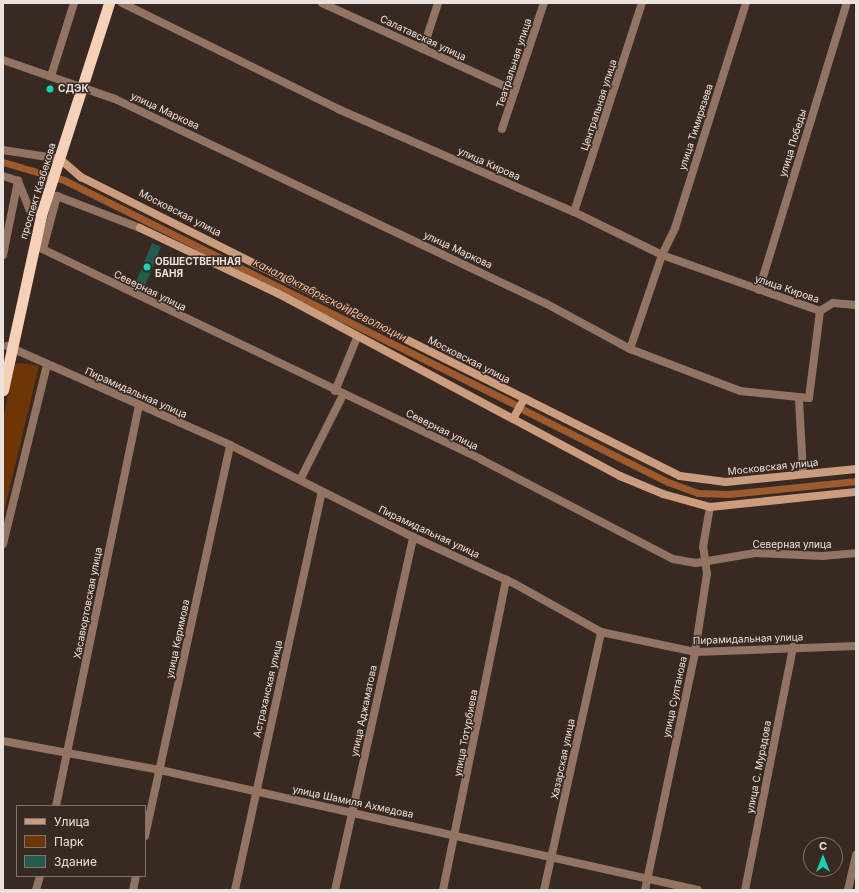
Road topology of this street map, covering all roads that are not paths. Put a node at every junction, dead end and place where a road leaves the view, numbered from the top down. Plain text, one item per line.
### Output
1 (74, 3) edge
2 (102, 3) edge
3 (109, 3) edge
4 (122, 3) edge
5 (322, 3) edge
6 (438, 3) edge
7 (544, 3) edge
8 (642, 3) edge
9 (746, 3) edge
10 (847, 3) edge
11 (334, 5) edge
12 (423, 49) junction
13 (3, 60) edge
14 (51, 76) junction
15 (79, 86) junction
16 (516, 91) junction
17 (502, 129) dead end
18 (3, 150) edge
19 (55, 164) junction
20 (3, 176) edge
21 (18, 181) junction
22 (574, 212) junction
23 (39, 214) junction
24 (140, 228) joint
25 (38, 247) junction
26 (3, 255) edge
27 (662, 255) junction
28 (758, 290) junction
29 (856, 305) edge
30 (820, 311) junction
31 (357, 338) junction
32 (9, 347) junction
33 (630, 349) junction
34 (3, 364) edge
35 (47, 365) junction
36 (3, 390) edge
37 (339, 393) junction
38 (524, 399) junction
39 (799, 399) junction
40 (139, 404) junction
41 (512, 419) junction
42 (230, 445) junction
43 (856, 469) edge
44 (803, 474) junction
45 (300, 480) junction
46 (322, 492) junction
47 (856, 492) edge
48 (710, 507) junction
49 (413, 537) junction
50 (3, 544) edge
51 (856, 553) edge
52 (703, 562) junction
53 (506, 580) junction
54 (601, 632) junction
55 (856, 646) edge
56 (793, 647) junction
57 (695, 652) junction
58 (3, 741) edge
59 (68, 754) junction
60 (160, 770) junction
61 (255, 792) junction
62 (56, 805) edge
63 (352, 812) junction
64 (146, 832) edge
65 (456, 834) junction
66 (856, 855) edge
67 (551, 858) junction
68 (40, 877) edge
69 (136, 877) edge
70 (647, 879) junction
71 (36, 890) edge
72 (133, 890) edge
73 (234, 890) edge
74 (335, 890) edge
75 (443, 890) edge
76 (544, 890) edge
77 (645, 890) edge
78 (698, 890) edge
79 (745, 890) edge
80 (848, 890) edge

1 - 14 street
2 - 15 highway, проспект Казбекова
3 - 15 highway, проспект Казбекова
4 - 22 street, улица Кирова
5 - 11 street, Салатавская улица
6 - 12 street
7 - 16 street, Театральная улица
8 - 22 street, Центральная улица
9 - 27 street, улица Тимирязева
10 - 28 street, улица Победы
11 - 12 street, Салатавская улица
12 - 16 street, Салатавская улица
13 - 14 street, улица Маркова
14 - 15 street, улица Маркова
15 - 19 highway, проспект Казбекова
15 - 33 street, улица Маркова
16 - 17 street, Театральная улица
18 - 19 street
19 - 23 highway, проспект Казбекова
19 - 38 main road, Московская улица
20 - 21 street
21 - 23 street
21 - 26 street
22 - 27 street, улица Кирова
23 - 25 highway, проспект Казбекова
23 - 32 highway, проспект Казбекова
24 - 25 street
24 - 31 main road
25 - 32 highway, проспект Казбекова
25 - 37 street, Северная улица
27 - 28 street, улица Кирова
27 - 33 street, улица Тимирязева
28 - 30 street, улица Кирова
29 - 30 street, улица Кирова
30 - 39 street
31 - 37 street
31 - 41 main road
32 - 34 highway, проспект Казбекова
32 - 35 street, Пирамидальная улица
32 - 36 highway, проспект Казбекова
33 - 39 street, улица Маркова
35 - 40 street, Пирамидальная улица
35 - 50 street
37 - 45 street
37 - 52 street, Северная улица
38 - 41 main road
38 - 44 main road, Московская улица
39 - 44 street
40 - 42 street, Пирамидальная улица
40 - 59 street, Хасавюртовская улица
41 - 48 main road
42 - 45 street, Пирамидальная улица
42 - 60 street, улица Керимова
43 - 44 main road, Московская улица
45 - 46 street, Пирамидальная улица
46 - 49 street, Пирамидальная улица
46 - 61 street, Астраханская улица
47 - 48 main road
48 - 52 street, улица Султанова
49 - 53 street, Пирамидальная улица
49 - 63 street, улица Аджаматова
51 - 52 street, Северная улица
52 - 57 street, улица Султанова
53 - 54 street, Пирамидальная улица
53 - 65 street, улица Тотурбиева
54 - 57 street, Пирамидальная улица
54 - 67 street, Хазарская улица
55 - 56 street, Пирамидальная улица
56 - 57 street, Пирамидальная улица
56 - 79 street, улица С. Мурадова
57 - 70 street, улица Султанова
58 - 59 street, улица Шамиля Ахмедова
59 - 60 street, улица Шамиля Ахмедова
59 - 62 street, Хасавюртовская улица
60 - 61 street, улица Шамиля Ахмедова
60 - 64 street, улица Керимова
61 - 63 street, улица Шамиля Ахмедова
61 - 73 street, Астраханская улица
63 - 65 street, улица Шамиля Ахмедова
63 - 74 street, улица Аджаматова
65 - 67 street, улица Шамиля Ахмедова
65 - 75 street, улица Тотурбиева
66 - 80 street
67 - 70 street, улица Шамиля Ахмедова
67 - 76 street, Хазарская улица
68 - 71 street
69 - 72 street
70 - 77 street, улица Султанова
70 - 78 street, улица Шамиля Ахмедова

